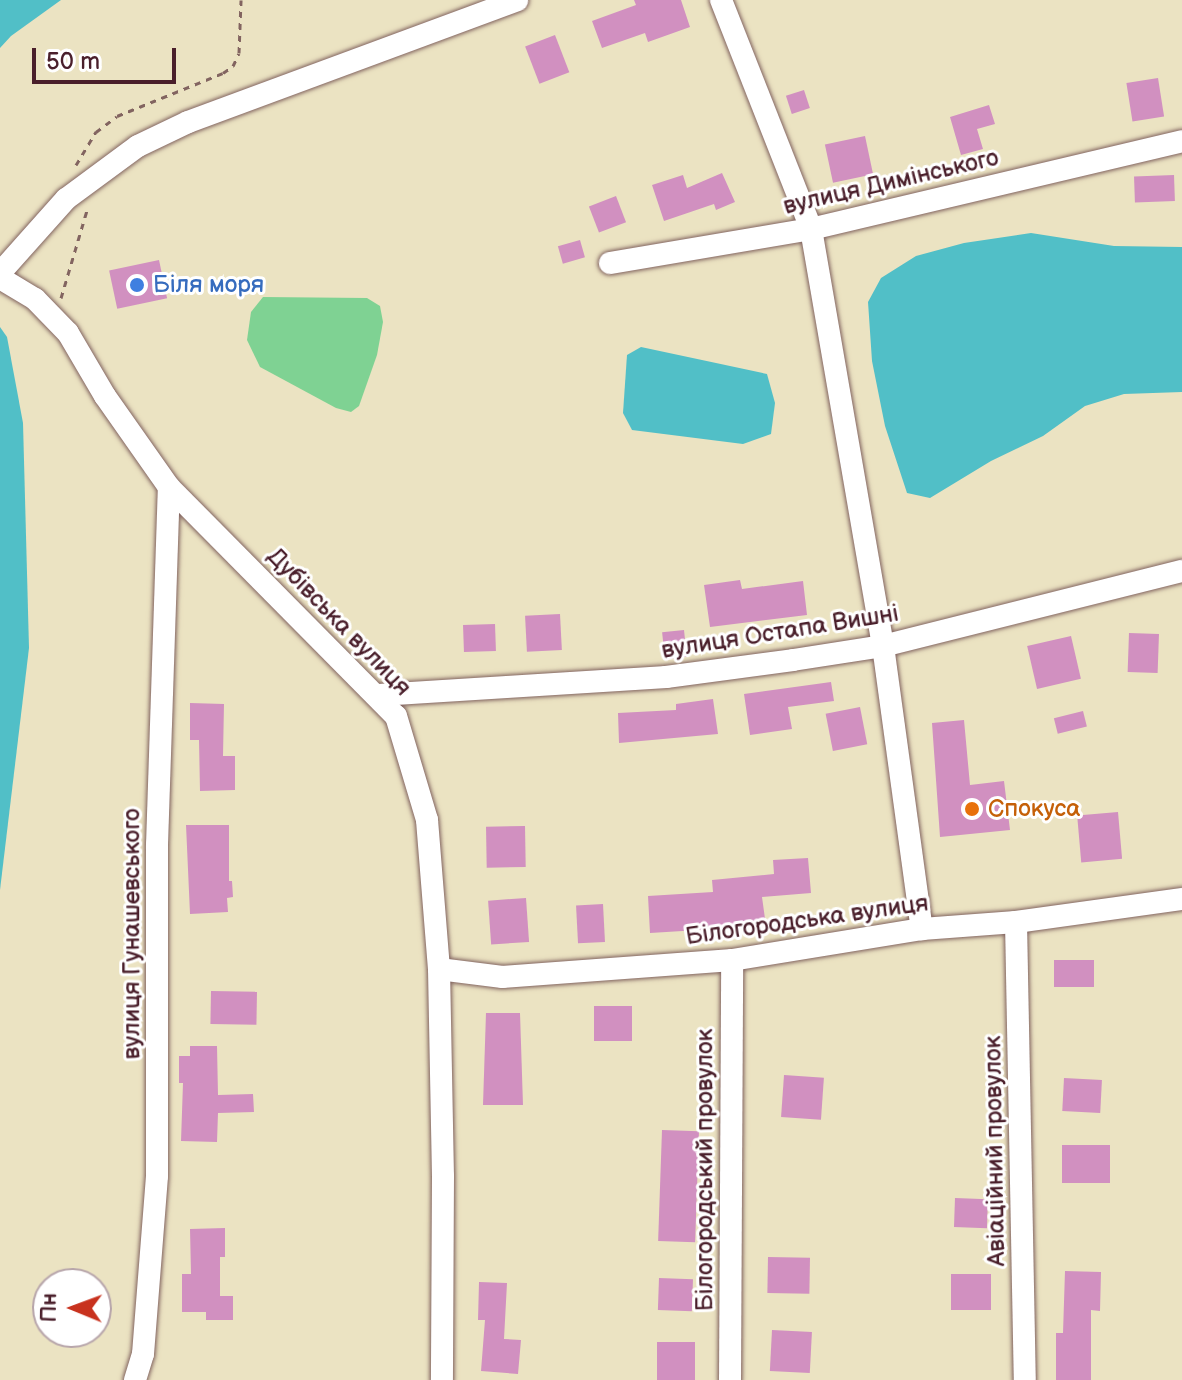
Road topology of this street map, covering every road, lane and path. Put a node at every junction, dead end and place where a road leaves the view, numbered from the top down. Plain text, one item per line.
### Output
1 (241, 0) edge
2 (517, 0) edge
3 (721, 0) edge
4 (1182, 141) edge
5 (66, 199) junction
6 (89, 205) dead end
7 (811, 229) junction
8 (610, 263) dead end
9 (0, 275) edge
10 (68, 333) junction
11 (169, 487) junction
12 (1182, 571) edge
13 (883, 646) junction
14 (379, 695) junction
15 (1182, 899) edge
16 (1016, 922) junction
17 (922, 929) junction
18 (732, 960) junction
19 (439, 969) junction
20 (135, 1380) edge
21 (442, 1380) edge
22 (730, 1380) edge
23 (1025, 1380) edge

1 - 5 path
2 - 5 street
3 - 7 street
4 - 7 street, вулиця Димінського
5 - 9 street
6 - 10 path
7 - 8 street, вулиця Димінського
7 - 13 street
9 - 10 street, Дубівська вулиця
10 - 11 street, Дубівська вулиця
11 - 14 street, Дубівська вулиця
11 - 20 street, вулиця Гунашевського
12 - 13 street, вулиця Остапа Вишні
13 - 14 street, вулиця Остапа Вишні
13 - 17 street
14 - 19 street, Дубівська вулиця
15 - 16 street, Білогородська вулиця
16 - 17 street, Білогородська вулиця
16 - 23 street, Авіаційний провулок
17 - 18 street, Білогородська вулиця
18 - 19 street, Білогородська вулиця
18 - 22 street, Білогородський провулок
19 - 21 street, Дубівська вулиця

